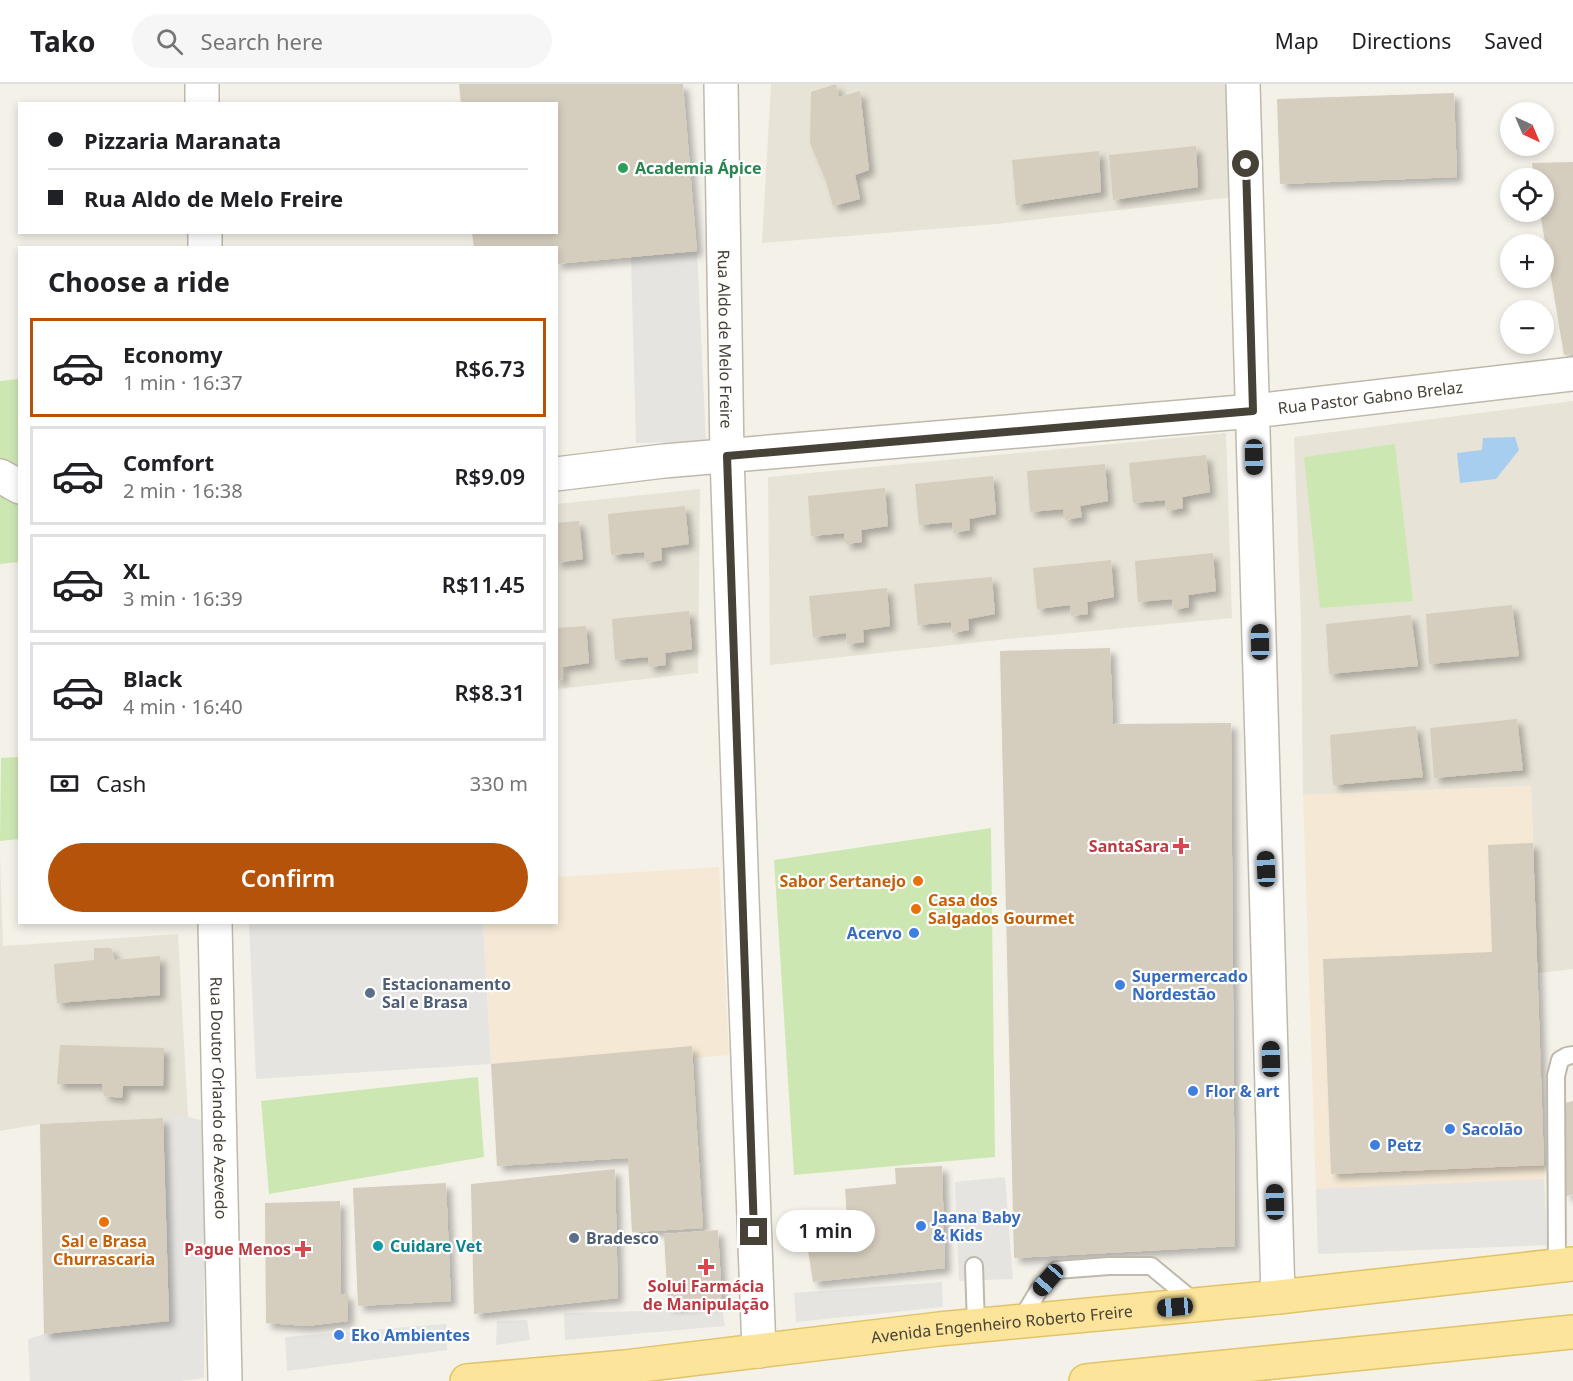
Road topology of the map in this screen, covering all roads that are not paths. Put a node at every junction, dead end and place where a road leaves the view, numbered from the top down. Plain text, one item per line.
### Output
1 (202, 84) edge
2 (721, 84) edge
3 (1244, 84) edge
4 (202, 102) edge
5 (1573, 374) edge
6 (1253, 411) junction
7 (727, 456) junction
8 (558, 474) edge
9 (0, 476) edge
10 (18, 486) edge
11 (215, 924) edge
12 (1573, 1055) edge
13 (1565, 1265) edge
14 (974, 1266) dead end
15 (1278, 1297) junction
16 (1197, 1305) junction
17 (1020, 1322) junction
18 (976, 1325) junction
19 (1573, 1332) edge
20 (759, 1351) junction
21 (1258, 1372) edge
22 (225, 1381) edge
23 (466, 1381) edge
24 (1086, 1381) edge

1 - 4 street
2 - 7 street, Rua Aldo de Melo Freire
3 - 6 street
5 - 6 street, Rua Pastor Gabno Brelaz
6 - 7 street, Rua Pastor Gabno Brelaz
6 - 15 street
7 - 8 street, Rua Pastor Gabno Brelaz
7 - 20 street, Rua Aldo de Melo Freire
9 - 10 street
11 - 22 street, Rua Doutor Orlando de Azevedo
12 - 13 lane
13 - 15 main road, Avenida Engenheiro Roberto Freire
14 - 18 lane
15 - 16 main road, Avenida Engenheiro Roberto Freire
16 - 17 main road, Avenida Engenheiro Roberto Freire
16 - 17 lane
17 - 18 main road, Avenida Engenheiro Roberto Freire
18 - 20 main road, Avenida Engenheiro Roberto Freire
19 - 21 main road
20 - 23 main road, Avenida Engenheiro Roberto Freire
21 - 24 main road

